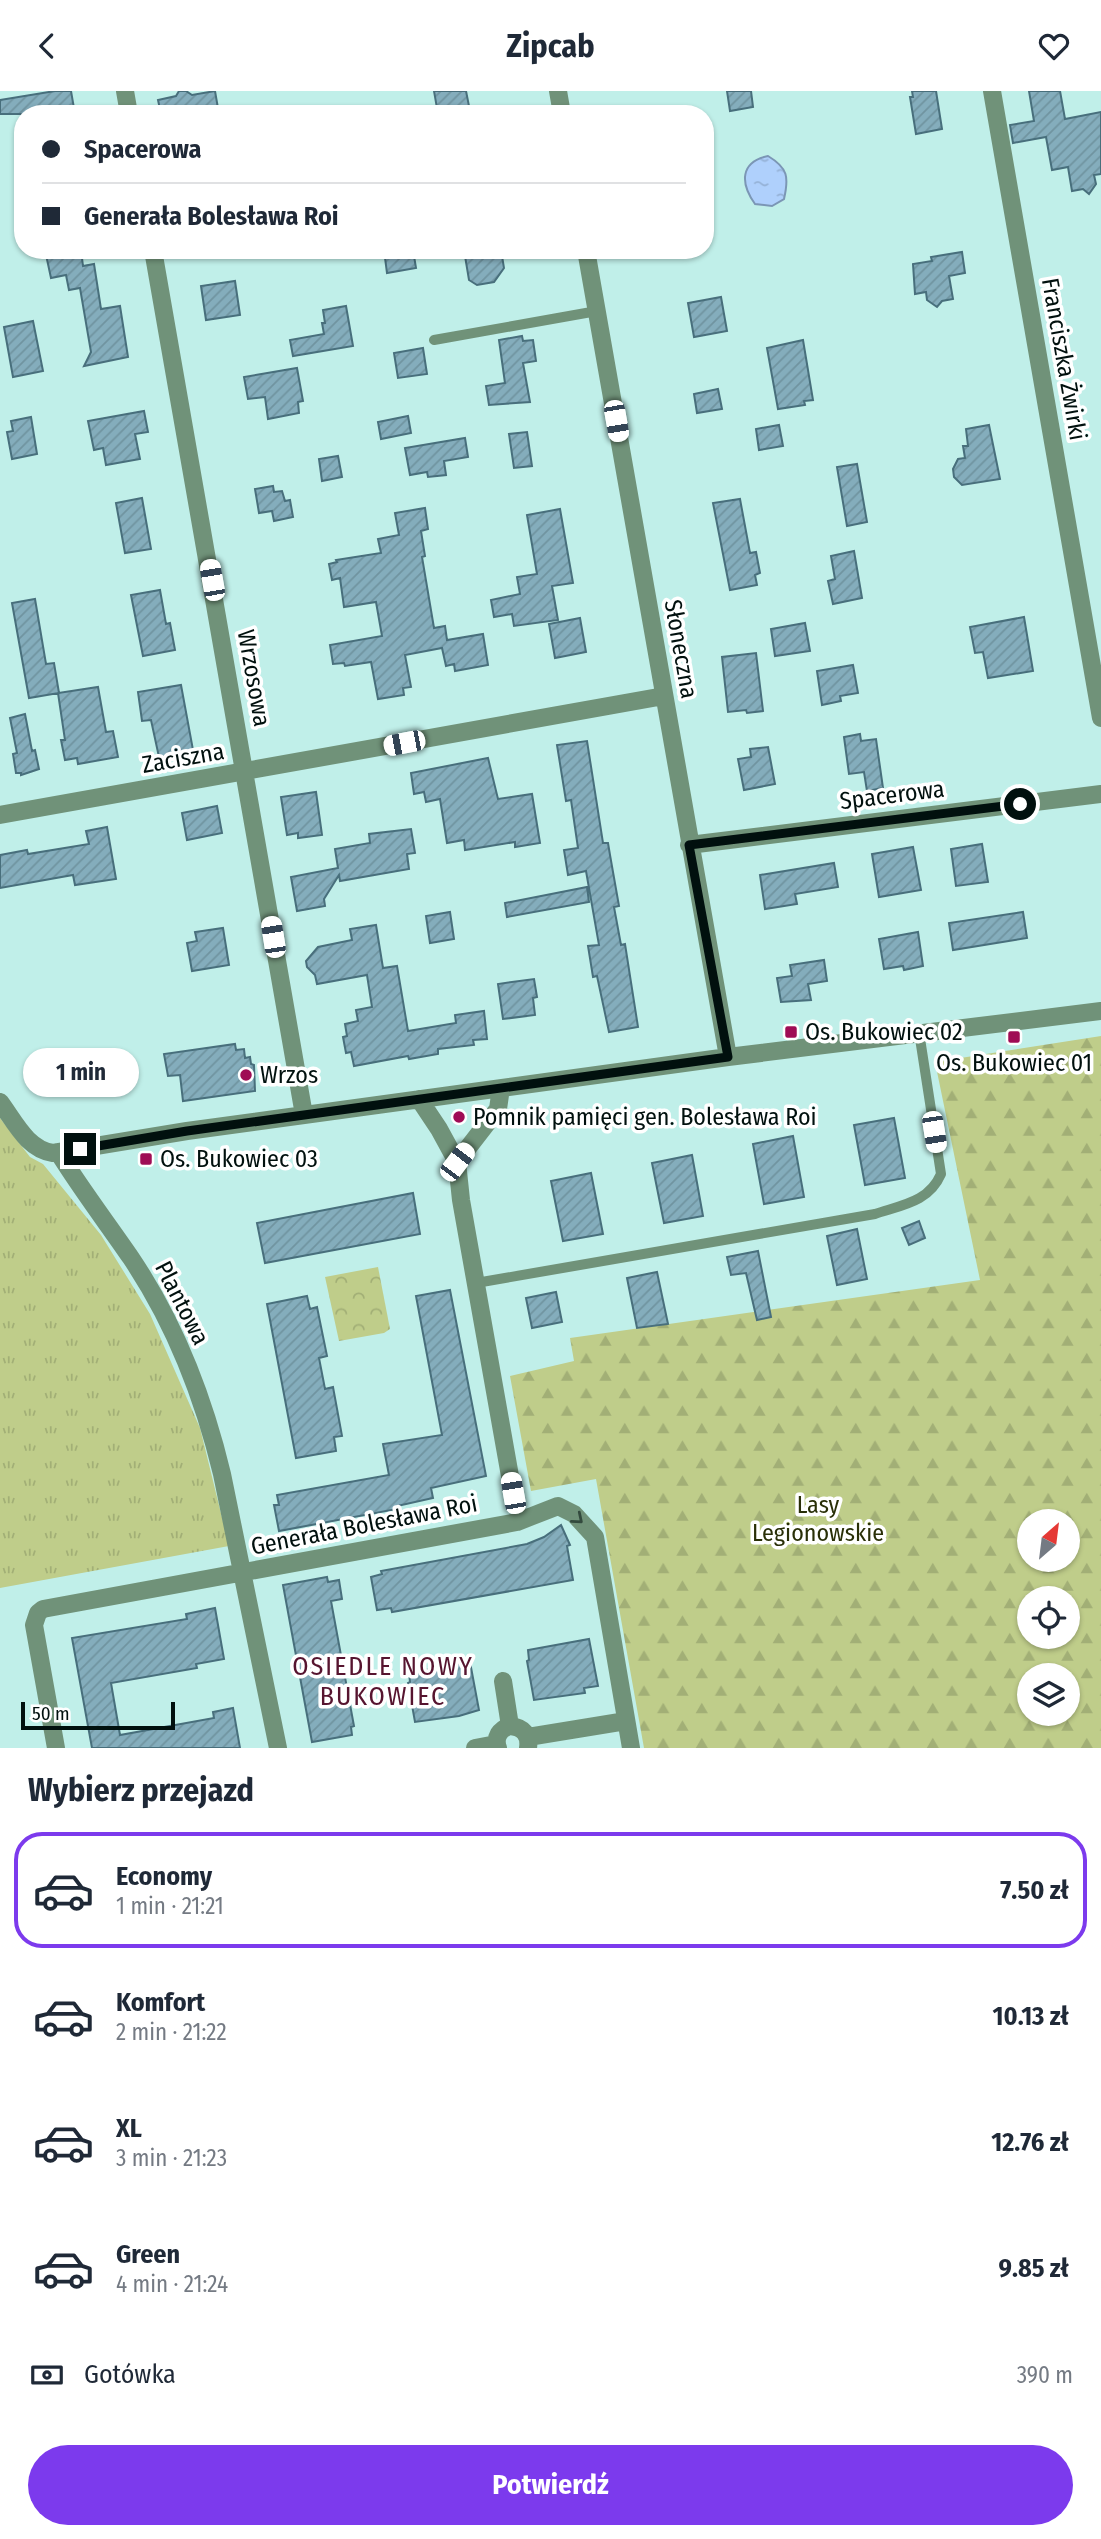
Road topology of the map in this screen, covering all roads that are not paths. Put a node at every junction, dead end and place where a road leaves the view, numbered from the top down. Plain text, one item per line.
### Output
1 (992, 91) edge
2 (155, 259) edge
3 (588, 259) edge
4 (597, 311) junction
5 (434, 341) dead end
6 (664, 696) junction
7 (1101, 718) edge
8 (246, 772) junction
9 (1101, 794) edge
10 (0, 815) edge
11 (689, 845) junction
12 (1101, 1011) edge
13 (919, 1032) junction
14 (728, 1057) junction
15 (501, 1088) junction
16 (419, 1099) junction
17 (0, 1102) edge
18 (304, 1115) junction
19 (58, 1152) junction
20 (457, 1162) junction
21 (476, 1283) junction
22 (513, 1493) dead end
23 (243, 1573) junction
24 (503, 1681) dead end
25 (626, 1721) junction
26 (510, 1726) junction
27 (528, 1743) edge
28 (497, 1746) edge
29 (56, 1748) edge
30 (278, 1748) edge
31 (475, 1748) edge
32 (631, 1748) edge

1 - 7 street, Franciszka Żwirki
2 - 8 street, Wrzosowa
3 - 4 street, Słoneczna
4 - 5 lane
4 - 6 street, Słoneczna
6 - 8 street, Zaciszna
6 - 11 street, Słoneczna
8 - 10 street, Zaciszna
8 - 18 street, Wrzosowa
9 - 11 street, Spacerowa
11 - 14 street, Słoneczna
12 - 13 street
13 - 14 street
13 - 21 lane
14 - 15 street
15 - 16 street
15 - 20 street
16 - 18 street
16 - 20 street
17 - 19 street
18 - 19 street
19 - 23 street, Plantowa
20 - 21 street
21 - 22 street
23 -> 25 street, Generała Bolesława Roi
23 - 29 street
23 - 30 street, Generała Bolesława Roi
24 - 26 street
25 - 27 street
25 - 32 street, Generała Bolesława Roi
26 - 27 street
26 - 28 street
28 - 31 street

